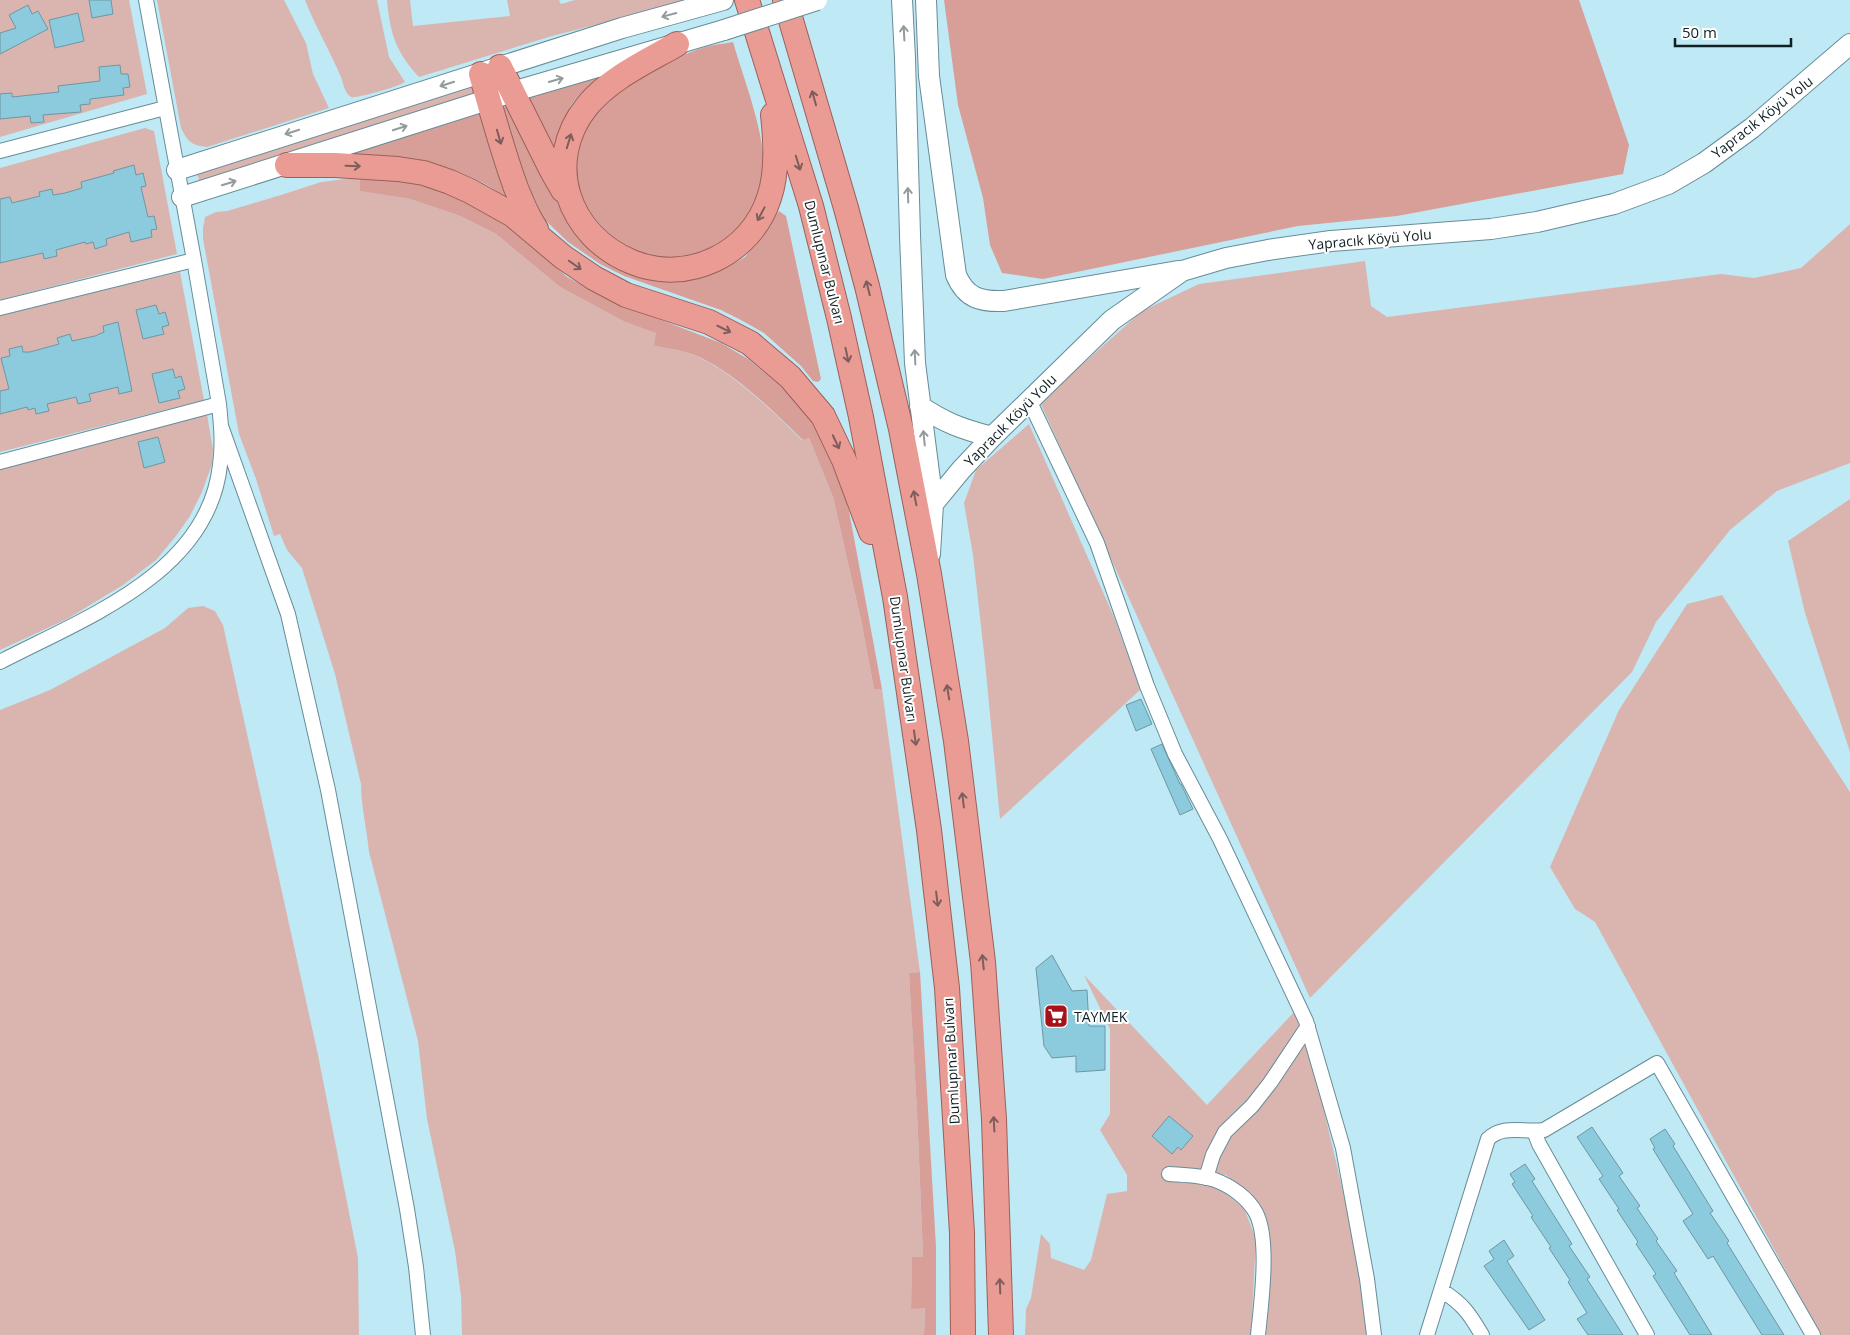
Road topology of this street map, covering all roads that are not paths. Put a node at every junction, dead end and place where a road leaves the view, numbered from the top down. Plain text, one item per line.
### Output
1 (146, 0) edge
2 (746, 0) edge
3 (785, 0) edge
4 (816, 0) edge
5 (902, 0) edge
6 (926, 0) edge
7 (719, 1) edge
8 (677, 44) junction
9 (1850, 44) edge
10 (767, 63) junction
11 (490, 70) junction
12 (512, 92) junction
13 (488, 100) junction
14 (165, 108) junction
15 (0, 151) edge
16 (287, 165) junction
17 (177, 170) junction
18 (182, 197) junction
19 (570, 200) junction
20 (544, 240) junction
21 (194, 260) junction
22 (1182, 271) junction
23 (0, 308) edge
24 (1030, 400) junction
25 (219, 404) junction
26 (920, 406) junction
27 (221, 426) junction
28 (992, 437) junction
29 (0, 462) edge
30 (933, 504) junction
31 (929, 574) junction
32 (895, 597) junction
33 (5, 659) edge
34 (0, 667) edge
35 (1308, 1026) junction
36 (1534, 1132) junction
37 (1169, 1174) dead end
38 (1206, 1178) junction
39 (1441, 1290) junction
40 (423, 1335) edge
41 (963, 1335) edge
42 (1001, 1335) edge
43 (1258, 1335) edge
44 (1374, 1335) edge
45 (1427, 1335) edge
46 (1482, 1335) edge
47 (1646, 1335) edge
48 (1813, 1335) edge

1 - 14 street
2 - 10 highway, Dumlupınar Bulvarı
31 -> 3 highway
4 - 8 main road, bridge
26 -> 5 main road
6 - 22 main road
7 -> 11 main road
12 -> 8 main road
19 -> 8 highway
9 - 22 main road, Yapracık Köyü Yolu
10 -> 19 highway
10 -> 32 highway, Dumlupınar Bulvarı
11 - 12 highway
11 - 13 highway
11 -> 17 main road
12 - 13 main road
12 - 19 highway
16 -> 13 main road
13 -> 20 highway
14 - 15 street
14 - 17 street
18 -> 16 main road
16 -> 20 highway
17 - 18 street
18 - 21 street
20 -> 32 highway
21 - 23 street
21 - 25 street
22 - 24 main road, Yapracık Köyü Yolu
24 - 28 main road, Yapracık Köyü Yolu
24 - 35 street
25 - 27 street
25 - 29 street
26 - 28 main road
30 -> 26 main road
27 - 33 street
27 - 40 street
28 - 30 main road, Yapracık Köyü Yolu
30 - 31 main road
42 -> 31 highway
32 -> 41 highway, Dumlupınar Bulvarı
33 - 34 street
35 - 38 street
35 - 44 street
36 - 39 street
36 - 47 street
36 - 48 street
37 - 38 street
38 - 43 street
39 - 45 street
39 - 46 street

